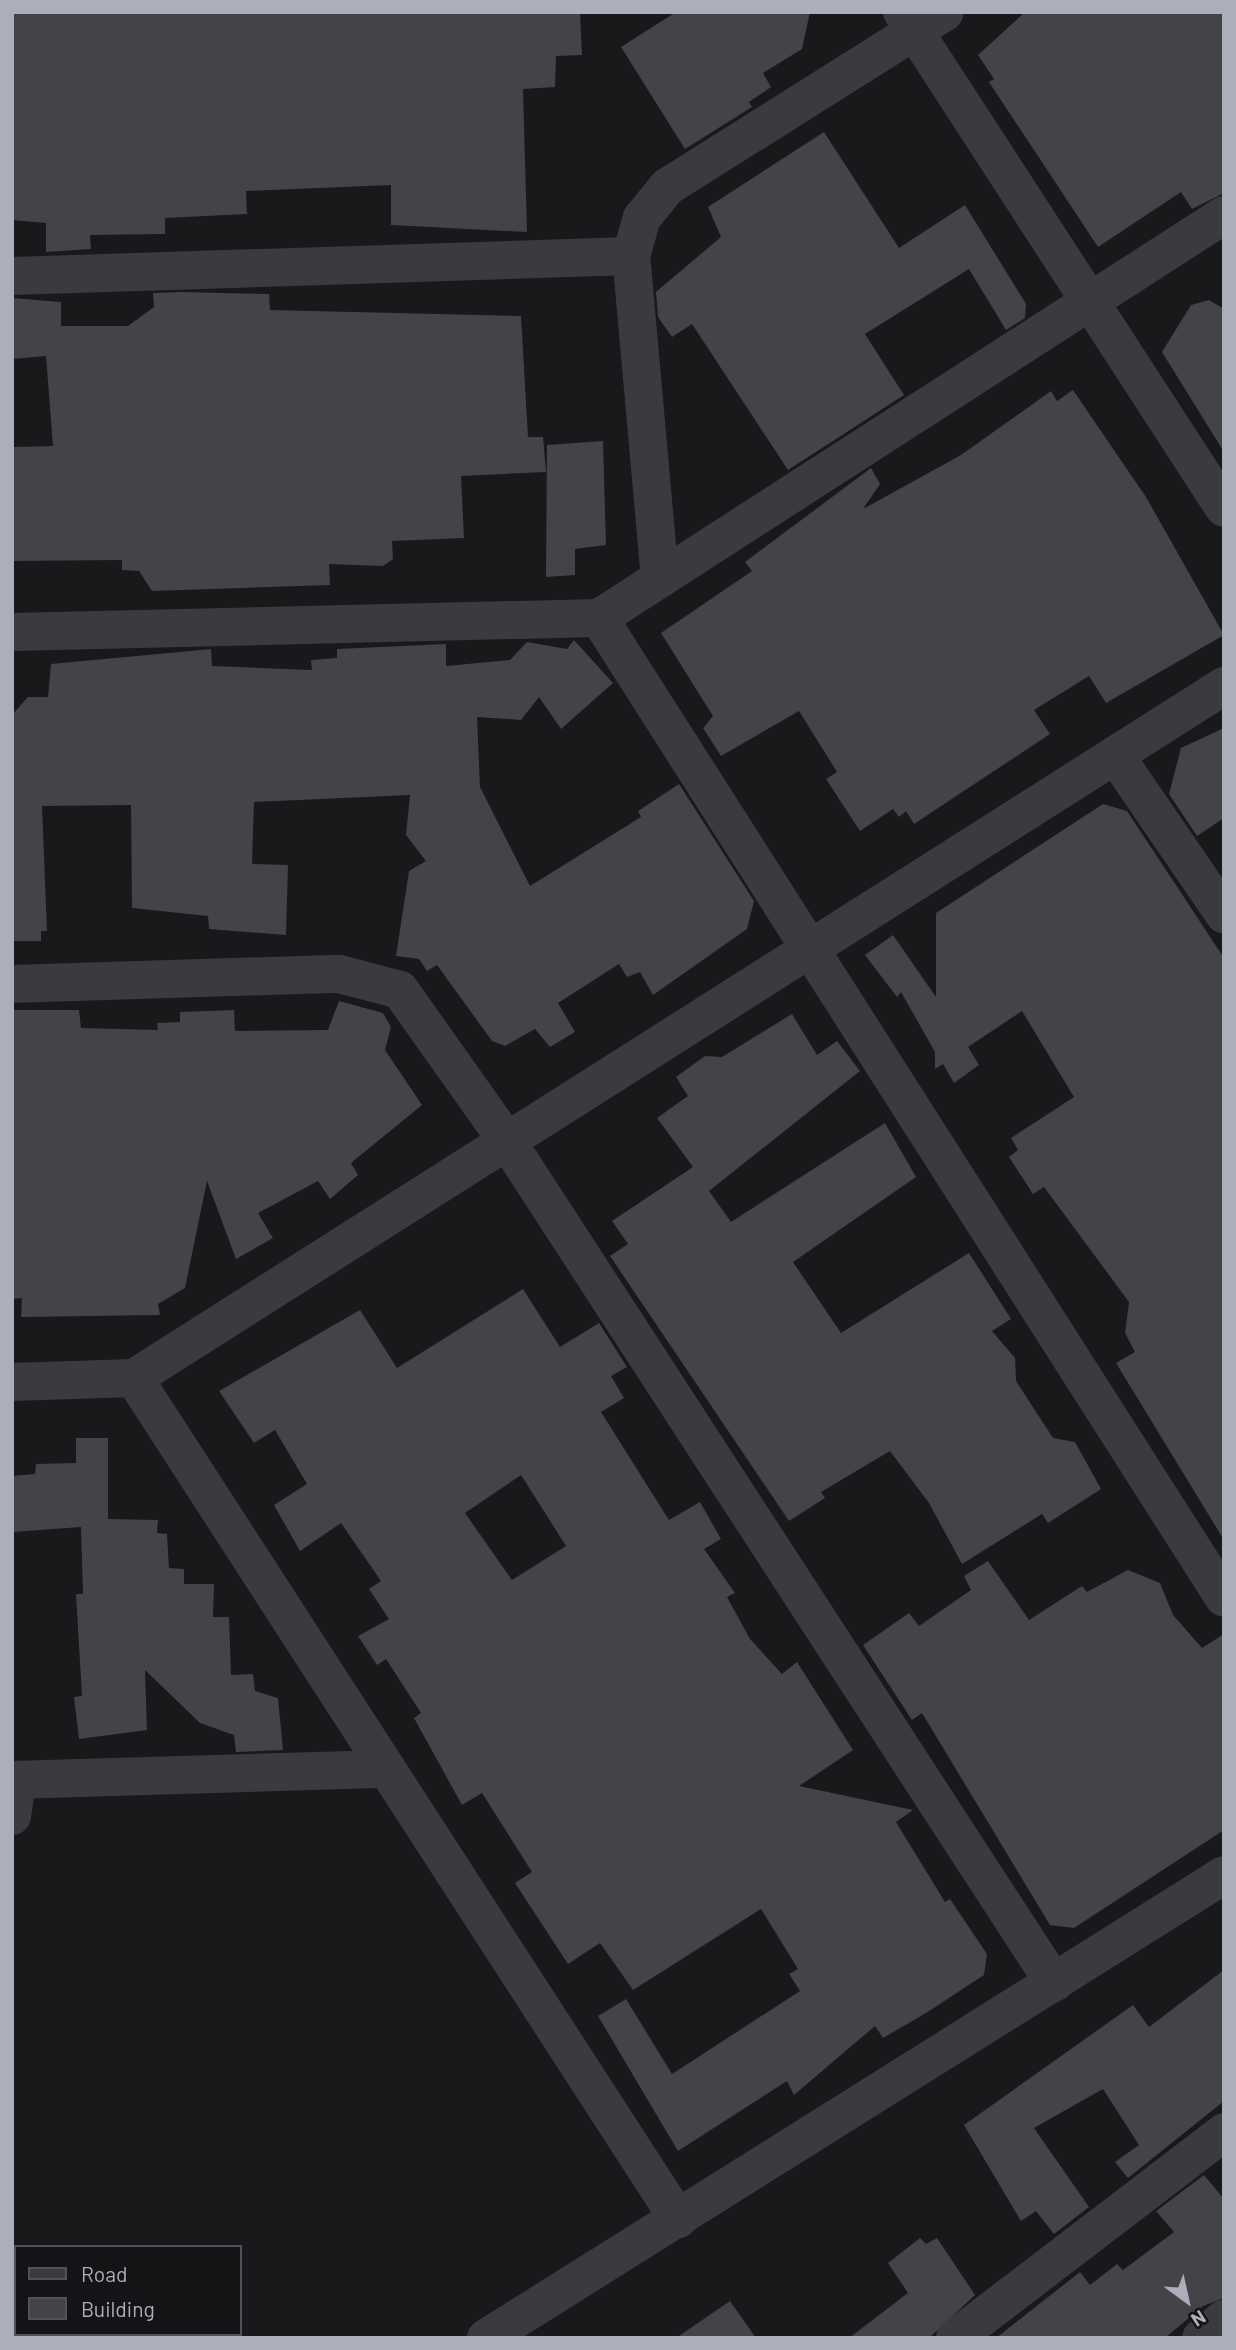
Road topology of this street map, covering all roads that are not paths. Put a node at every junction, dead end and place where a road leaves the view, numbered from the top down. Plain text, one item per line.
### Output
1 (920, 19) edge
2 (1224, 215) edge
3 (631, 256) junction
4 (12, 276) edge
5 (1090, 301) junction
6 (1224, 508) edge
7 (660, 579) junction
8 (599, 618) junction
9 (12, 632) edge
10 (1224, 685) edge
11 (1115, 755) junction
12 (1224, 914) edge
13 (810, 948) junction
14 (12, 984) edge
15 (507, 1141) junction
16 (134, 1378) junction
17 (12, 1382) edge
18 (1224, 1598) edge
19 (387, 1769) junction
20 (14, 1792) edge
21 (1224, 1875) edge
22 (1054, 1983) junction
23 (1218, 2147) edge
24 (678, 2219) junction
25 (1224, 2319) edge
26 (511, 2332) edge
27 (955, 2338) edge
28 (1200, 2338) edge

1 - 3 street
1 - 5 street
2 - 5 street
3 - 4 street
3 - 7 street
5 - 6 street
5 - 7 street
7 - 8 street
8 - 9 street
8 - 13 street
10 - 11 street
11 - 12 street
11 - 13 street
13 - 15 street
13 - 18 street
14 - 15 street
15 - 16 street
15 - 22 street
16 - 17 street
16 - 19 street
19 - 20 street
19 - 24 street
21 - 22 street
22 - 24 street
23 - 27 street
24 - 26 street
25 - 28 street

